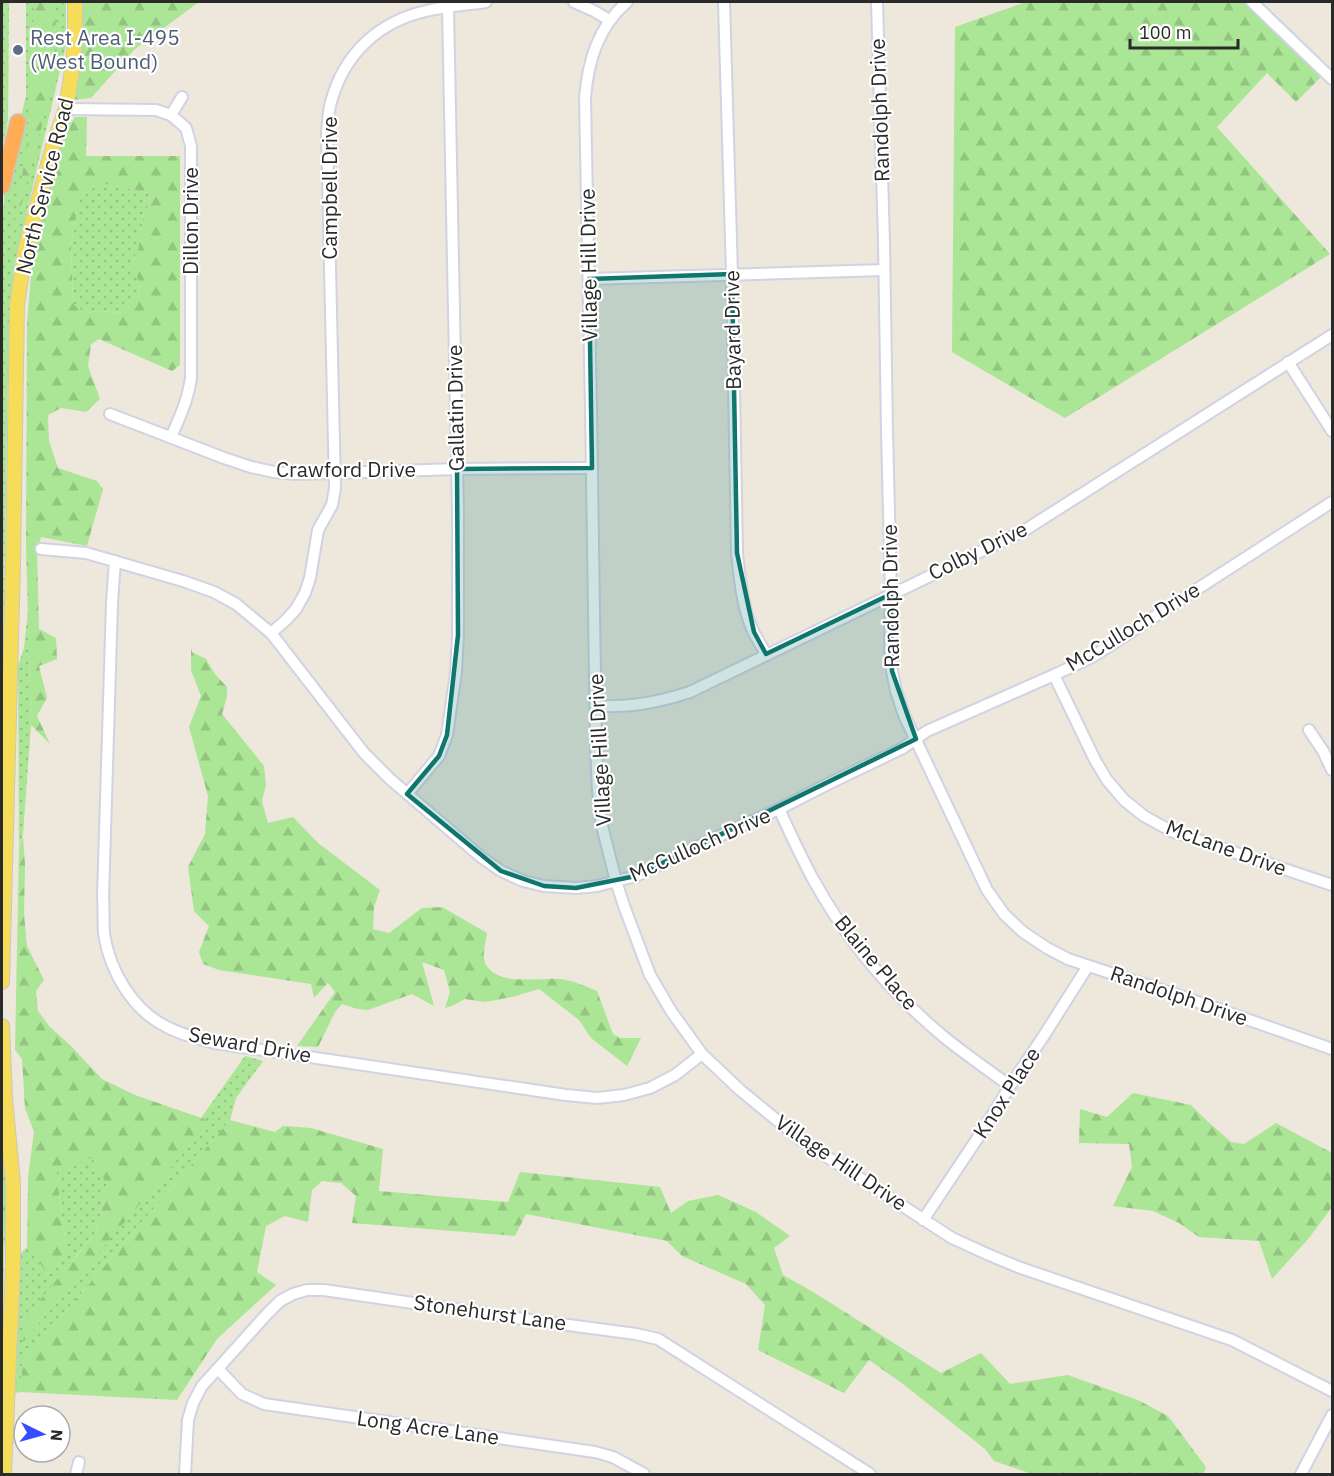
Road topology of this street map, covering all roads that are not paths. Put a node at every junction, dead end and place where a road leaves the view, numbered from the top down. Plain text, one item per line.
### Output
1 (75, 2) edge
2 (486, 2) edge
3 (574, 2) edge
4 (627, 2) edge
5 (724, 2) edge
6 (877, 2) edge
7 (1252, 2) edge
8 (448, 8) junction
9 (609, 20) junction
10 (1332, 79) edge
11 (182, 97) dead end
12 (66, 110) junction
13 (171, 115) junction
14 (18, 122) dead end
15 (2, 186) edge
16 (884, 270) junction
17 (732, 274) junction
18 (589, 279) junction
19 (1332, 335) edge
20 (1288, 362) junction
21 (110, 414) dead end
22 (1332, 430) edge
23 (171, 437) junction
24 (592, 468) junction
25 (457, 470) junction
26 (334, 473) junction
27 (1332, 502) edge
28 (40, 549) dead end
29 (115, 561) junction
30 (891, 594) junction
31 (272, 633) junction
32 (766, 654) junction
33 (1054, 675) junction
34 (596, 706) junction
35 (1309, 730) dead end
36 (916, 739) junction
37 (1332, 770) edge
38 (407, 794) junction
39 (779, 809) junction
40 (616, 881) junction
41 (1332, 885) edge
42 (1089, 966) junction
43 (2, 982) edge
44 (2, 1026) edge
45 (1332, 1049) edge
46 (702, 1054) junction
47 (1010, 1086) junction
48 (924, 1220) junction
49 (218, 1369) junction
50 (1332, 1391) edge
51 (1332, 1415) edge
52 (79, 1462) dead end
53 (4, 1474) edge
54 (76, 1474) edge
55 (185, 1474) edge
56 (644, 1474) edge
57 (870, 1474) edge
58 (1301, 1474) edge

1 - 12 main road, North Service Road
2 - 8 street, Campbell Drive
3 - 9 street
4 - 9 street, Village Hill Drive
5 - 17 street, Bayard Drive
6 - 16 street, Randolph Drive
7 - 10 street
8 - 25 street, Gallatin Drive
8 - 26 street, Campbell Drive
9 - 18 street, Village Hill Drive
11 - 13 street
12 - 13 street
12 - 43 main road, North Service Road
13 - 23 street, Dillon Drive
14 - 15 highway
16 - 17 street
16 - 30 street, Randolph Drive
17 - 18 street
17 - 32 street, Bayard Drive
18 - 24 street, Village Hill Drive
19 - 20 street, Colby Drive
20 - 22 street
20 - 30 street, Colby Drive
21 - 23 street, Crawford Drive
23 - 26 street, Crawford Drive
24 - 25 street, Crawford Drive
24 - 34 street, Village Hill Drive
25 - 26 street, Crawford Drive
25 - 38 street, Gallatin Drive
26 - 31 street, Campbell Drive
27 - 33 street, McCulloch Drive
28 - 29 street, McCulloch Drive
29 - 31 street, McCulloch Drive
29 - 46 street, Seward Drive
30 - 32 street, Colby Drive
30 - 36 street, Randolph Drive
31 - 38 street, McCulloch Drive
32 - 34 street, Colby Drive
33 - 36 street, McCulloch Drive
33 - 41 street, McLane Drive
34 - 40 street, Village Hill Drive
35 - 37 street
36 - 39 street, McCulloch Drive
36 - 42 street, Randolph Drive
38 - 40 street, McCulloch Drive
39 - 40 street, McCulloch Drive
39 - 47 street, Blaine Place
40 - 46 street, Village Hill Drive
42 - 45 street, Randolph Drive
42 - 47 street, Knox Place
44 - 53 main road
46 - 48 street, Village Hill Drive
47 - 48 street, Knox Place
48 - 50 street, Village Hill Drive
49 - 55 street, Stonehurst Lane
49 - 56 street, Long Acre Lane
49 - 57 street, Stonehurst Lane
51 - 58 street
52 - 54 street

